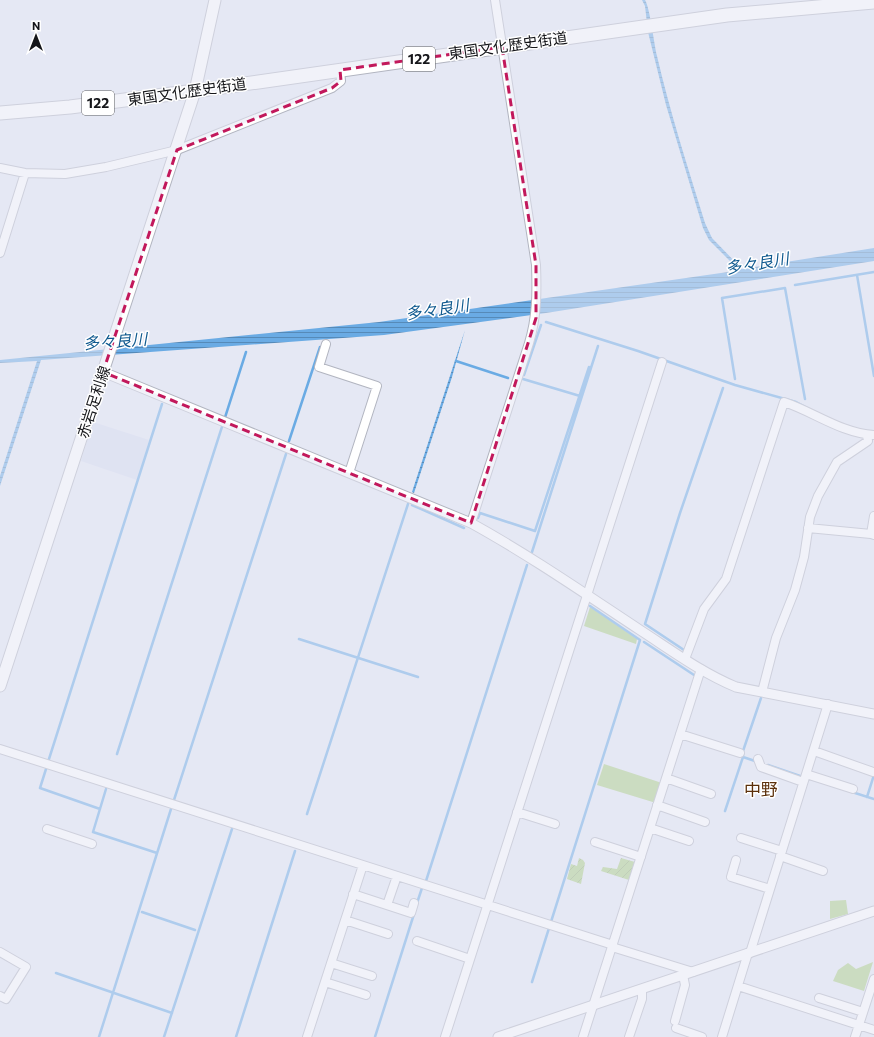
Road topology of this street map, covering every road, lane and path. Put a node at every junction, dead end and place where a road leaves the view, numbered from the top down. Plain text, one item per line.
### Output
1 (215, 0) edge
2 (495, 0) edge
3 (868, 1) edge
4 (502, 47) junction
5 (340, 70) junction
6 (195, 91) junction
7 (0, 113) edge
8 (177, 150) junction
9 (0, 168) edge
10 (26, 173) junction
11 (0, 253) edge
12 (326, 344) dead end
13 (662, 362) dead end
14 (103, 372) junction
15 (871, 438) edge
16 (348, 473) junction
17 (874, 516) edge
18 (471, 523) junction
19 (808, 528) junction
20 (872, 534) edge
21 (587, 595) junction
22 (685, 659) junction
23 (701, 669) junction
24 (0, 686) edge
25 (762, 692) junction
26 (828, 704) junction
27 (874, 714) edge
28 (680, 734) junction
29 (0, 749) edge
30 (814, 751) junction
31 (740, 753) dead end
32 (758, 759) dead end
33 (873, 772) dead end
34 (666, 778) junction
35 (804, 778) junction
36 (853, 789) dead end
37 (711, 794) dead end
38 (657, 805) junction
39 (517, 812) junction
40 (705, 822) dead end
41 (555, 824) dead end
42 (650, 828) junction
43 (47, 829) dead end
44 (741, 838) dead end
45 (689, 841) dead end
46 (595, 842) dead end
47 (92, 844) dead end
48 (781, 854) junction
49 (641, 857) junction
50 (736, 860) dead end
51 (363, 865) junction
52 (823, 871) dead end
53 (397, 876) junction
54 (770, 889) junction
55 (353, 894) junction
56 (414, 903) dead end
57 (387, 905) junction
58 (487, 905) junction
59 (874, 911) edge
60 (345, 920) junction
61 (388, 934) dead end
62 (417, 941) dead end
63 (612, 946) junction
64 (0, 952) edge
65 (749, 953) junction
66 (470, 959) junction
67 (331, 963) junction
68 (693, 972) junction
69 (683, 975) junction
70 (372, 976) dead end
71 (874, 979) edge
72 (325, 982) junction
73 (738, 986) junction
74 (642, 988) junction
75 (366, 995) dead end
76 (0, 996) edge
77 (819, 998) dead end
78 (594, 1004) junction
79 (863, 1012) junction
80 (859, 1025) junction
81 (874, 1030) edge
82 (307, 1037) edge
83 (445, 1037) edge
84 (498, 1037) edge
85 (583, 1037) edge
86 (630, 1037) edge
87 (702, 1037) edge
88 (722, 1037) edge
89 (855, 1037) edge

1 - 6 main road, 赤岩足利線
2 - 4 street
3 - 4 highway, 東国文化歴史街道 / 122
4 - 5 highway, 東国文化歴史街道 / 122
4 - 18 street
5 - 6 highway, 東国文化歴史街道 / 122
5 - 8 street
6 - 7 highway, 東国文化歴史街道 / 122
6 - 8 main road, 赤岩足利線
8 - 10 street
8 - 14 main road, 赤岩足利線
9 - 10 street
10 - 11 street
12 - 16 street
13 - 21 street
14 - 16 street
14 - 24 main road, 赤岩足利線
15 - 19 street
15 - 22 street
16 - 18 street
17 - 20 street
18 - 21 street
19 - 20 street
19 - 25 street
21 - 22 street
21 - 39 street
22 - 23 street
23 - 25 street
23 - 28 street
25 - 26 street
26 - 27 street
26 - 30 street
28 - 31 street
28 - 34 street
29 - 51 street
30 - 33 street
30 - 35 street
32 - 35 street
34 - 37 street
34 - 38 street
35 - 36 street
35 - 48 street
38 - 40 street
38 - 42 street
39 - 41 street
39 - 58 street
42 - 45 street
42 - 49 street
43 - 47 street
44 - 48 street
46 - 49 street
48 - 52 street
48 - 54 street
49 - 63 street
50 - 54 street
51 - 53 street
51 - 55 street
53 - 57 street
53 - 58 street
54 - 65 street
55 - 57 street
55 - 60 street
56 - 57 street
58 - 63 street
58 - 66 street
59 - 65 street
60 - 61 street
60 - 67 street
62 - 66 street
63 - 68 street
63 - 78 street
64 - 76 street
65 - 68 street
65 - 73 street
66 - 83 street
67 - 70 street
67 - 72 street
68 - 69 street
69 - 74 street
69 - 87 street
71 - 79 street
72 - 75 street
72 - 82 street
73 - 80 street
73 - 88 street
74 - 78 street
74 - 86 street
77 - 79 street
78 - 84 street
78 - 85 street
79 - 80 street
80 - 81 street
80 - 89 street

